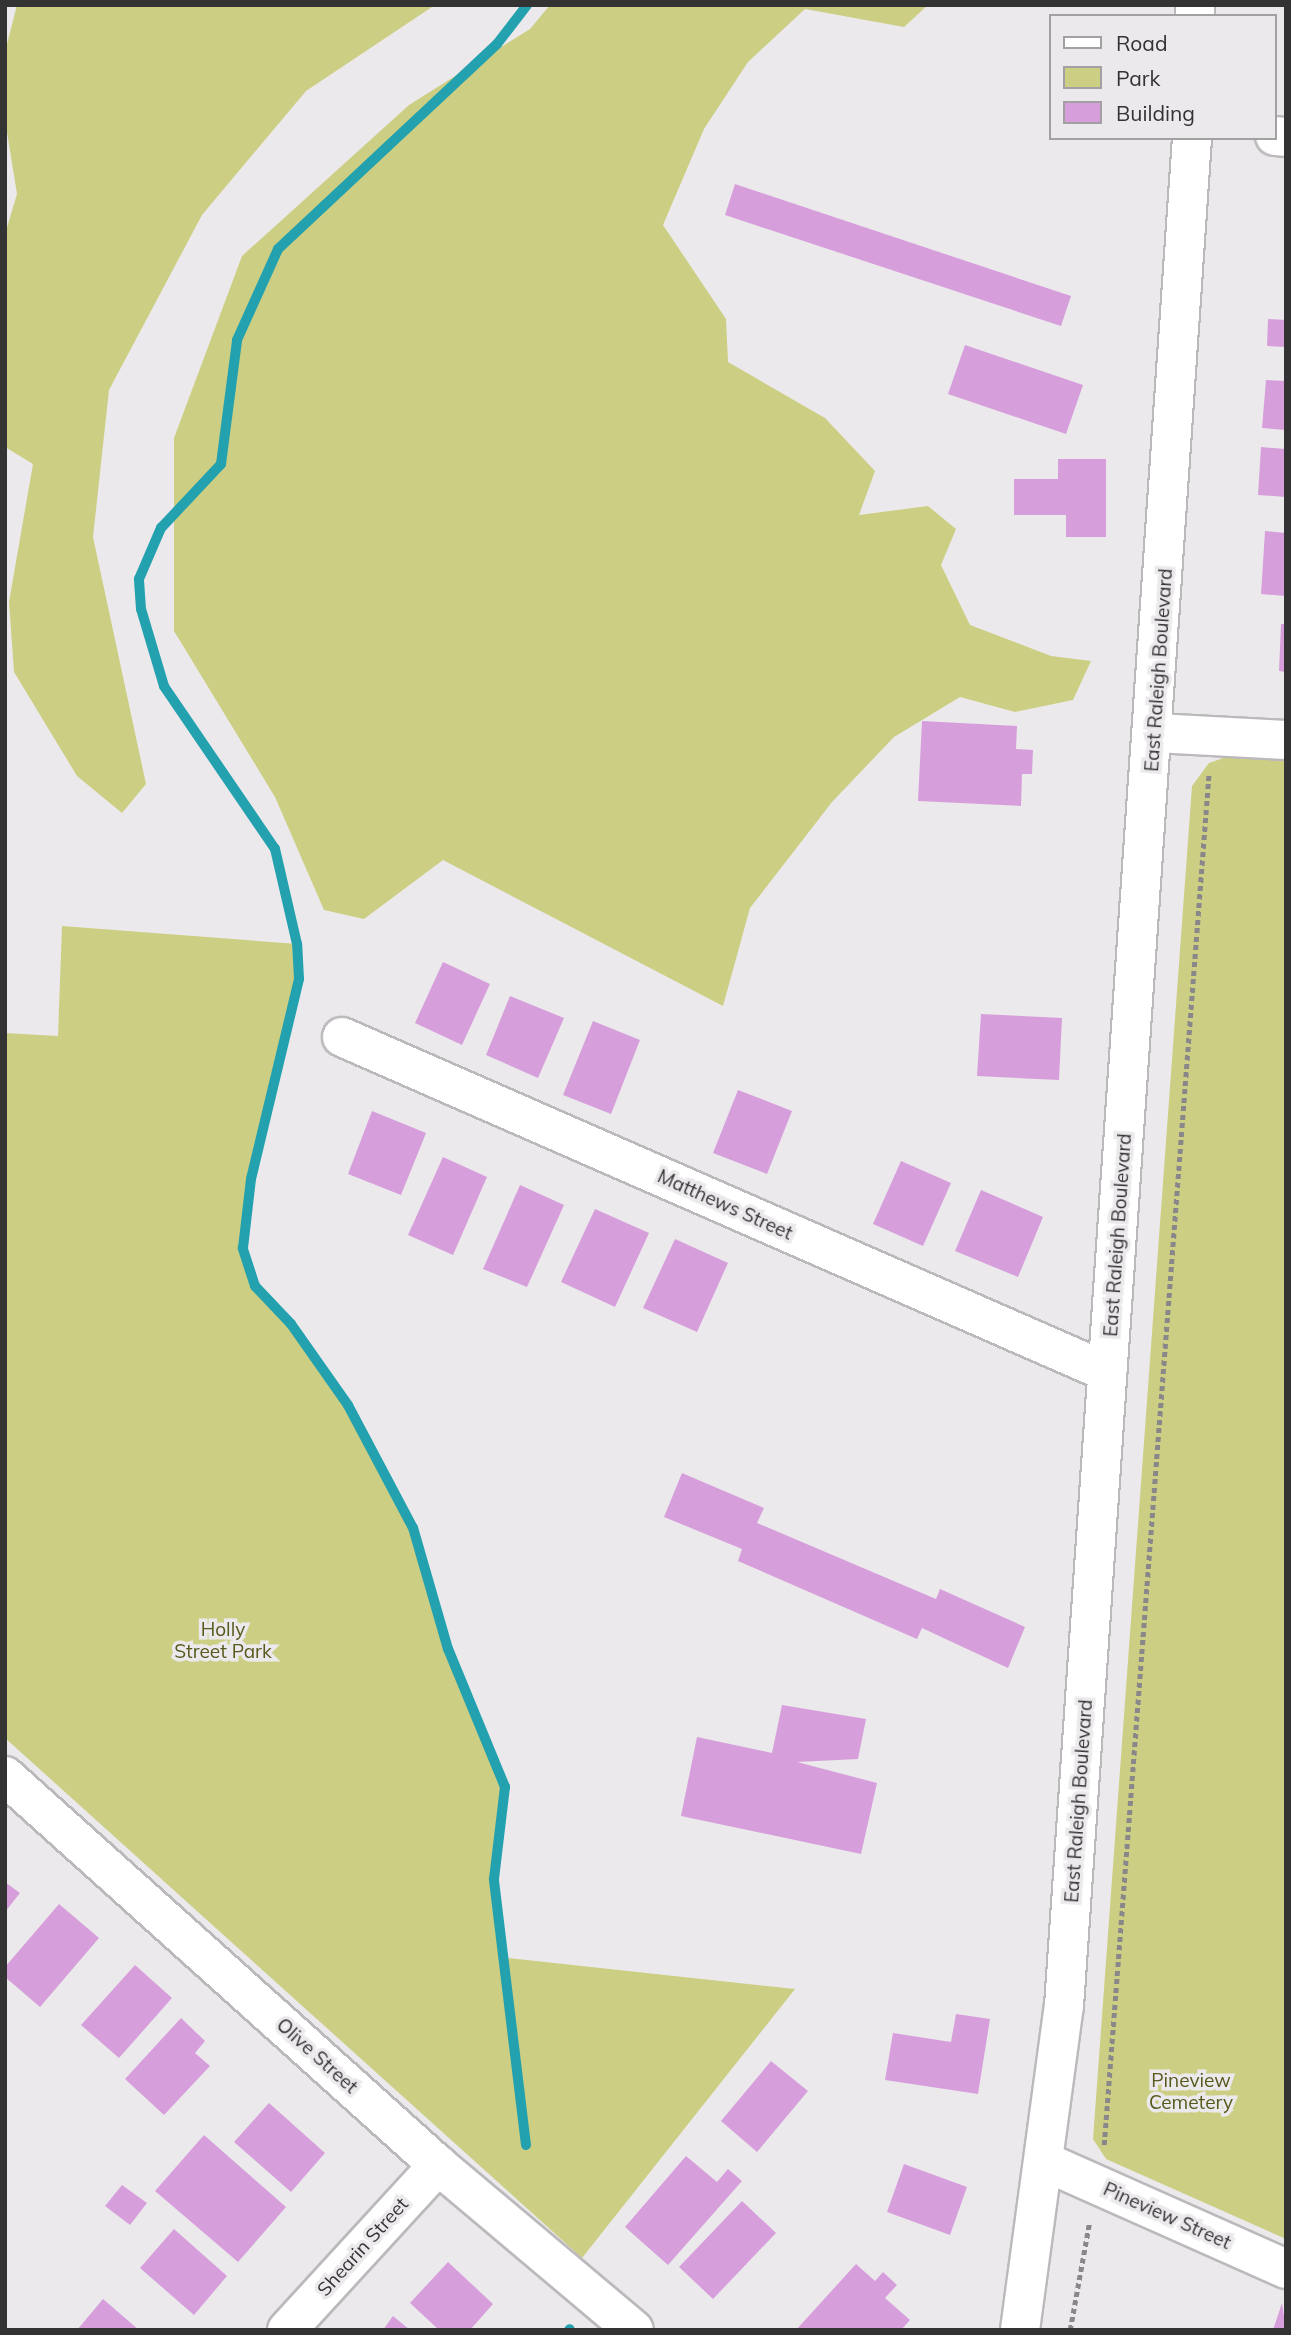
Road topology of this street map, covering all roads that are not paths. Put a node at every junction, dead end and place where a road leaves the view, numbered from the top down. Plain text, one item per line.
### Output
1 (1192, 140) edge
2 (1156, 733) junction
3 (1286, 740) edge
4 (342, 1037) dead end
5 (1107, 1372) junction
6 (5, 1776) edge
7 (1048, 2163) junction
8 (438, 2165) junction
9 (1286, 2269) edge
10 (287, 2330) edge
11 (634, 2330) edge
12 (1020, 2330) edge

1 - 2 street, East Raleigh Boulevard
2 - 3 street
2 - 5 street, East Raleigh Boulevard
4 - 5 street, Matthews Street
5 - 7 street, East Raleigh Boulevard
6 - 8 street, Olive Street
7 - 9 street, Pineview Street
7 - 12 street, East Raleigh Boulevard
8 - 10 street, Shearin Street
8 - 11 street, Olive Street

